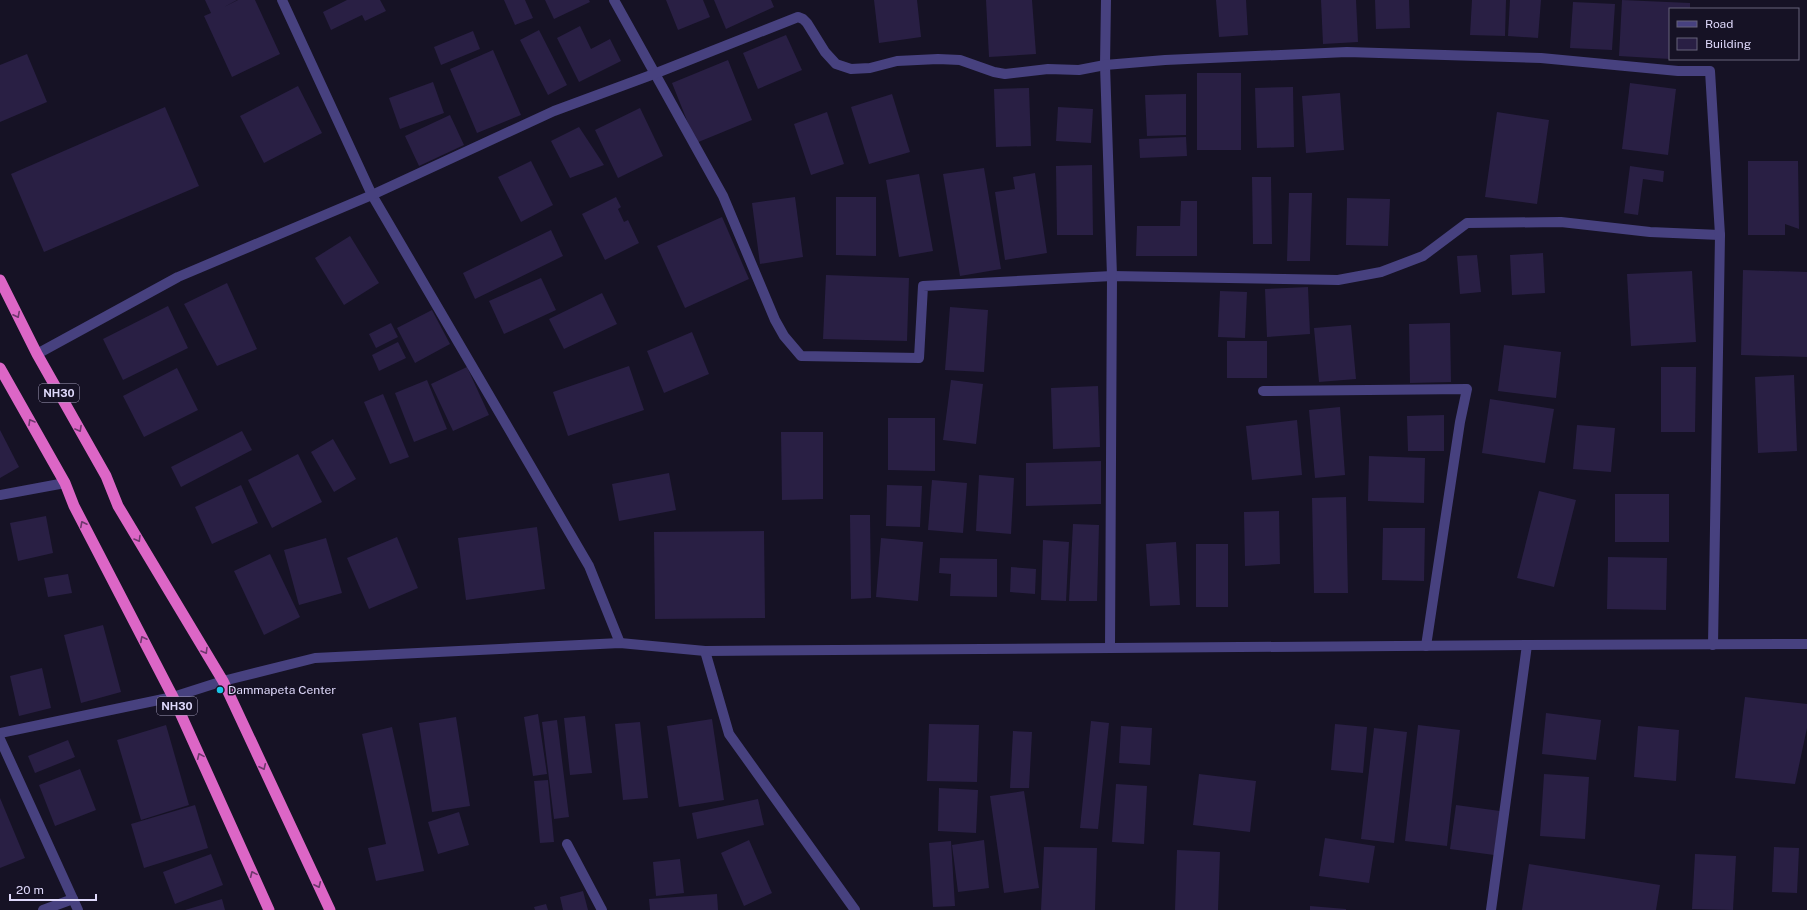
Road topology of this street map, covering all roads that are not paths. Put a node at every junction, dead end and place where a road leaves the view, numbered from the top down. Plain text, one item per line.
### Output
1 (282, 0) edge
2 (614, 0) edge
3 (1106, 0) edge
4 (1105, 65) junction
5 (654, 74) junction
6 (372, 195) junction
7 (1720, 235) junction
8 (1112, 276) junction
9 (0, 280) edge
10 (37, 354) junction
11 (0, 368) edge
12 (1263, 391) dead end
13 (65, 483) junction
14 (0, 495) edge
15 (620, 642) junction
16 (1527, 644) junction
17 (1807, 644) edge
18 (1713, 645) junction
19 (1426, 646) junction
20 (1110, 648) junction
21 (705, 651) junction
22 (223, 681) junction
23 (173, 697) junction
24 (0, 733) edge
25 (0, 739) edge
26 (567, 844) dead end
27 (74, 899) junction
28 (43, 910) edge
29 (78, 910) edge
30 (270, 910) edge
31 (330, 910) edge
32 (602, 910) edge
33 (855, 910) edge
34 (1491, 910) edge

1 - 6 street
2 - 5 street
3 - 4 street
4 - 5 street
4 - 7 street
4 - 8 street
5 - 6 street
5 - 8 street
6 - 10 street
6 - 15 street
7 - 8 street
7 - 18 street
8 - 20 street
9 -> 10 highway, NH30
10 -> 22 highway, NH30
13 -> 11 highway, NH30
12 - 19 street
13 - 14 street
23 -> 13 highway, NH30
15 - 21 street
15 - 22 street
16 - 18 street
16 - 19 street
16 - 34 street
17 - 18 street
19 - 20 street
20 - 21 street
21 - 33 street
22 - 23 street
22 -> 31 highway, NH30
23 - 24 street
30 -> 23 highway, NH30
25 - 27 street
26 - 32 street
27 - 28 street
27 - 29 street

